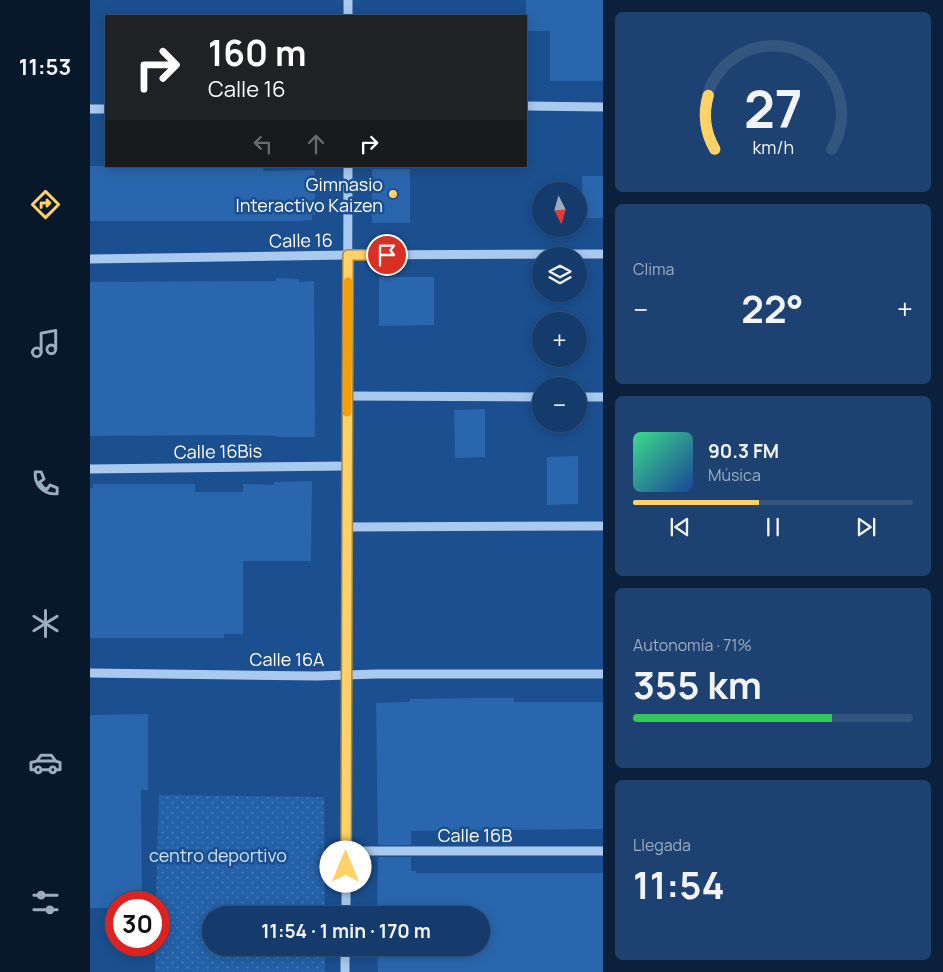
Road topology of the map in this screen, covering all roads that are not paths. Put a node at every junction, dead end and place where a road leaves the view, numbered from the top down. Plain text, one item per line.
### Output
1 (348, 0) edge
2 (348, 15) edge
3 (527, 106) edge
4 (603, 107) edge
5 (90, 109) edge
6 (105, 109) edge
7 (348, 167) edge
8 (603, 254) edge
9 (348, 255) junction
10 (90, 259) edge
11 (347, 396) junction
12 (532, 397) edge
13 (587, 397) edge
14 (603, 397) edge
15 (347, 466) junction
16 (90, 469) edge
17 (603, 526) edge
18 (347, 527) junction
19 (90, 673) edge
20 (603, 674) edge
21 (347, 675) junction
22 (603, 850) edge
23 (347, 851) junction
24 (346, 906) edge
25 (346, 956) edge
26 (345, 972) edge

1 - 2 street
3 - 4 street
5 - 6 street
7 - 9 street
8 - 9 street, Calle 16
9 - 10 street, Calle 16
9 - 11 street
11 - 12 street
11 - 15 street
13 - 14 street
15 - 16 street, Calle 16Bis
15 - 18 street
17 - 18 street
18 - 21 street
19 - 21 street, Calle 16A
20 - 21 street, Calle 16A
21 - 23 street
22 - 23 street, Calle 16B
23 - 24 street
25 - 26 street

